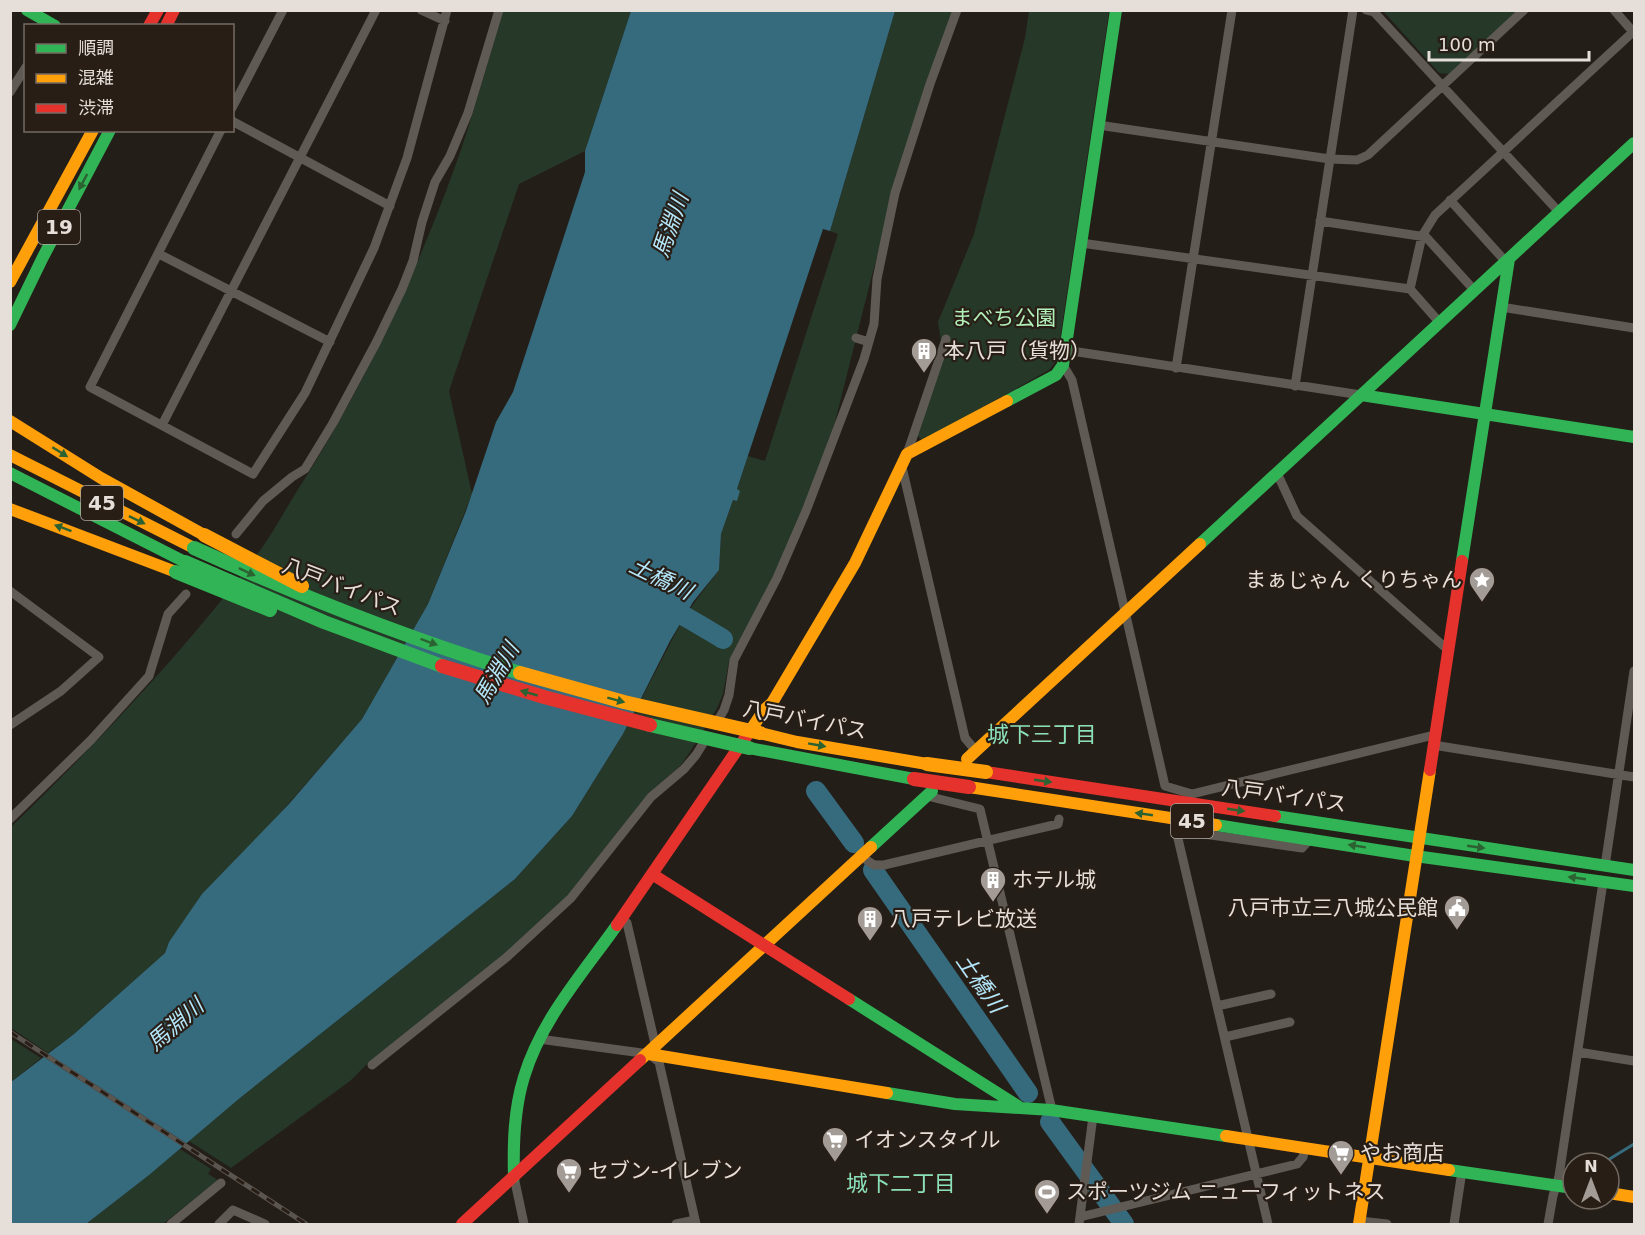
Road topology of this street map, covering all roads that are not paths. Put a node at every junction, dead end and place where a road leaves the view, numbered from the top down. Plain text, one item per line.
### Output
1 (27, 10) edge
2 (158, 10) edge
3 (174, 10) edge
4 (283, 10) edge
5 (376, 10) edge
6 (421, 10) edge
7 (447, 10) edge
8 (499, 10) edge
9 (957, 10) edge
10 (1116, 10) edge
11 (1232, 10) edge
12 (1353, 10) edge
13 (1524, 10) edge
14 (1614, 10) edge
15 (1372, 11) edge
16 (445, 21) junction
17 (51, 24) edge
18 (151, 24) edge
19 (167, 24) edge
20 (1634, 32) edge
21 (24, 70) edge
22 (1443, 87) junction
23 (10, 92) edge
24 (234, 104) edge
25 (234, 122) edge
26 (1098, 125) junction
27 (92, 132) edge
28 (109, 132) edge
29 (220, 132) edge
30 (1211, 140) junction
31 (1635, 143) edge
32 (1502, 152) junction
33 (300, 157) junction
34 (1330, 159) junction
35 (1450, 200) junction
36 (390, 206) junction
37 (1558, 212) junction
38 (1320, 221) junction
39 (1422, 236) junction
40 (1081, 243) junction
41 (159, 254) junction
42 (1193, 258) junction
43 (1508, 260) junction
44 (1311, 276) junction
45 (10, 282) edge
46 (1410, 289) junction
47 (232, 291) junction
48 (1475, 291) junction
49 (1501, 307) junction
50 (1440, 322) junction
51 (10, 325) edge
52 (1635, 328) edge
53 (856, 338) dead end
54 (946, 339) dead end
55 (330, 342) junction
56 (869, 342) junction
57 (1065, 351) junction
58 (1063, 365) junction
59 (1176, 368) junction
60 (1295, 386) junction
61 (1361, 395) junction
62 (1484, 415) junction
63 (10, 421) edge
64 (162, 426) junction
65 (1635, 437) edge
66 (10, 455) edge
67 (904, 461) junction
68 (10, 472) edge
69 (1277, 473) junction
70 (10, 509) edge
71 (236, 534) dead end
72 (181, 567) junction
73 (10, 591) edge
74 (186, 594) dead end
75 (1126, 612) junction
76 (374, 623) junction
77 (1448, 650) junction
78 (1635, 671) edge
79 (10, 725) edge
80 (1433, 740) junction
81 (972, 755) joint
82 (1619, 774) junction
83 (1635, 777) edge
84 (930, 794) joint
85 (10, 819) edge
86 (1059, 819) dead end
87 (1311, 838) junction
88 (1418, 838) junction
89 (988, 840) junction
90 (1415, 856) junction
91 (862, 857) junction
92 (1605, 866) junction
93 (1635, 870) edge
94 (652, 874) junction
95 (1603, 882) junction
96 (1635, 886) edge
97 (622, 918) junction
98 (764, 946) junction
99 (1271, 994) dead end
100 (1217, 1006) junction
101 (1290, 1022) dead end
102 (1224, 1037) junction
103 (539, 1040) junction
104 (652, 1051) junction
105 (1578, 1052) junction
106 (1635, 1061) edge
107 (372, 1065) dead end
108 (1022, 1108) junction
109 (1051, 1110) junction
110 (1093, 1116) junction
111 (1248, 1139) junction
112 (1305, 1148) junction
113 (1370, 1157) junction
114 (1462, 1171) junction
115 (1257, 1174) junction
116 (514, 1177) junction
117 (221, 1183) dead end
118 (1556, 1185) junction
119 (1561, 1186) edge
120 (1079, 1220) edge
121 (696, 1222) edge
122 (1359, 1223) edge
123 (171, 1224) edge
124 (219, 1224) edge
125 (265, 1224) edge
126 (462, 1224) edge
127 (524, 1224) edge
128 (676, 1224) edge
129 (1268, 1224) edge
130 (1387, 1224) edge
131 (1454, 1224) edge
132 (1548, 1224) edge

1 - 17 main road
2 - 18 main road
3 - 19 main road
4 - 24 street
5 - 33 street
6 - 16 street
7 - 16 street
8 - 71 street
9 - 56 street
10 - 26 main road
11 - 30 street
12 - 34 street
13 - 22 street
14 - 20 street
15 - 22 street
16 - 36 street
20 - 32 street
21 - 23 street
22 - 32 street
22 - 34 street
25 - 33 street
26 - 30 street
26 - 40 main road
27 - 45 main road, 19
28 -> 51 main road, 19
29 - 41 street
30 - 34 street
30 - 42 street
31 - 37 main road
32 - 35 street
32 - 37 street
33 - 36 street
33 - 47 street
34 - 38 street
35 - 39 street
35 - 43 street
36 - 55 street
37 - 43 main road
38 - 39 street
38 - 44 street
39 - 46 street
39 - 48 street
40 - 42 street
40 - 57 main road
41 - 47 street
41 - 64 street
42 - 44 street
42 - 59 street
43 - 48 main road
43 - 49 main road
44 - 46 street
44 - 60 street
46 - 50 street
47 - 55 street
47 - 64 street
48 - 50 main road
49 - 52 street
49 - 62 main road
50 - 61 main road
53 - 56 street
54 - 67 street
55 - 64 street
56 - 107 street
57 - 58 main road
57 - 59 street
58 - 67 main road
58 - 75 street
59 - 60 street
60 - 61 street
61 - 62 main road
61 - 69 main road
62 - 65 main road
62 - 77 main road
63 -> 76 main road, bridge
66 -> 76 main road, 八戸バイパス / 45, bridge
67 - 81 street
67 - 94 main road
68 - 72 main road, 45
69 - 75 main road
69 - 77 street
72 -> 70 main road
87 -> 72 main road, 八戸バイパス / 45, bridge
73 - 79 street
74 - 85 street
75 - 80 street
75 - 81 main road
76 -> 88 main road, 八戸バイパス / 45, bridge
77 - 80 main road
78 - 82 street
80 - 82 street
80 - 88 main road
82 - 83 street
82 - 92 street
84 - 89 street
84 - 91 main road
86 - 89 street
90 -> 87 main road, 八戸バイパス / 45
87 - 100 street
88 - 90 main road
88 -> 92 main road, 八戸バイパス / 45
89 - 91 street
89 - 109 street
95 -> 90 main road, 八戸バイパス / 45
90 - 113 main road
91 - 98 main road
92 - 93 main road, 八戸バイパス / 45
94 - 97 main road
94 - 98 main road
95 - 96 main road, 八戸バイパス / 45
95 - 105 street
97 - 103 main road
97 - 104 street
98 - 104 main road
98 - 108 main road
99 - 100 street
100 - 102 street
101 - 102 street
102 - 111 street
103 - 104 street
103 - 116 main road
104 - 108 main road
104 - 116 main road
104 - 121 street
105 - 106 street
105 - 118 street
108 - 109 main road
109 - 110 main road
110 - 111 main road
110 - 120 street
111 - 112 main road
111 - 115 street
112 - 113 main road
112 - 115 street
113 - 114 main road
113 - 122 main road
114 - 118 main road
114 - 131 street
115 - 120 street
115 - 129 street
116 - 126 main road
116 - 127 street
117 - 123 street
118 - 119 main road
118 - 132 street
121 - 128 street
122 - 130 street
124 - 125 street

